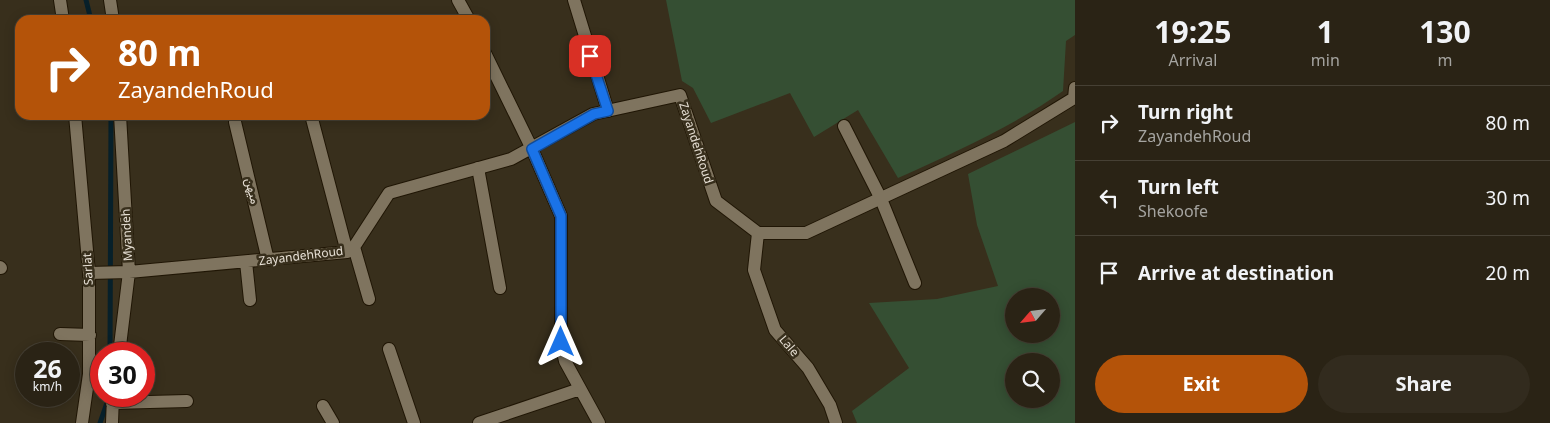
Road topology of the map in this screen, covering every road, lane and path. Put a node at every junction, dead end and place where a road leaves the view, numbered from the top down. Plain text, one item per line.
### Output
1 (60, 0) edge
2 (110, 0) edge
3 (458, 0) edge
4 (574, 0) edge
5 (62, 15) edge
6 (112, 15) edge
7 (466, 15) edge
8 (490, 63) edge
9 (1075, 88) edge
10 (608, 111) junction
11 (75, 120) edge
12 (120, 120) edge
13 (312, 120) edge
14 (235, 122) dead end
15 (844, 126) dead end
16 (532, 149) junction
17 (478, 168) junction
18 (880, 199) junction
19 (758, 233) junction
20 (350, 250) junction
21 (268, 260) junction
22 (246, 262) junction
23 (123, 272) junction
24 (89, 273) junction
25 (915, 283) dead end
26 (500, 288) dead end
27 (369, 299) dead end
28 (250, 300) dead end
29 (60, 334) dead end
30 (90, 335) junction
31 (120, 342) edge
32 (390, 349) dead end
33 (580, 389) junction
34 (155, 401) edge
35 (187, 401) dead end
36 (323, 406) dead end
37 (113, 407) edge
38 (82, 423) edge
39 (112, 423) edge
40 (333, 423) edge
41 (414, 423) edge
42 (479, 423) edge
43 (600, 423) edge
44 (836, 423) edge

1 - 5 street
2 - 6 street
3 - 7 street
4 - 10 street
8 - 16 street
9 - 18 street
10 - 16 street, ZayandehRoud
10 - 19 street, ZayandehRoud
11 - 24 street, Sarlat
12 - 23 street, Myandeh
13 - 20 street
14 - 21 street, میهن
15 - 18 street
16 - 17 street, ZayandehRoud
16 - 33 street
17 - 20 street, ZayandehRoud
17 - 26 street
18 - 19 street
18 - 25 street
19 - 44 street, Lale
20 - 21 street, ZayandehRoud
20 - 27 street
21 - 22 street, ZayandehRoud
22 - 23 street, ZayandehRoud
22 - 28 street
23 - 24 street, ZayandehRoud
23 - 31 street, Myandeh
24 - 30 street, Sarlat
29 - 30 street
30 - 38 street, Sarlat
32 - 41 street
33 - 42 street
33 - 43 street
34 - 35 street
36 - 40 street
37 - 39 street

